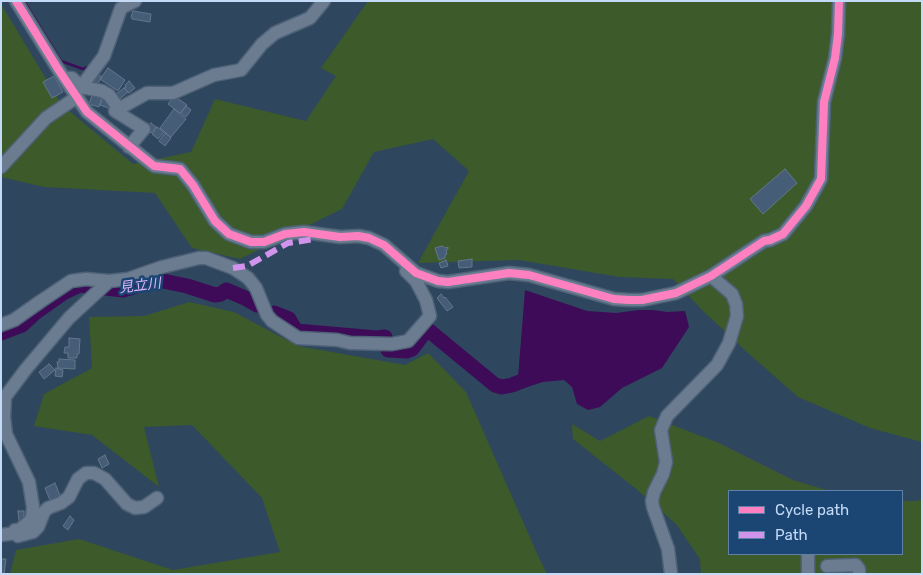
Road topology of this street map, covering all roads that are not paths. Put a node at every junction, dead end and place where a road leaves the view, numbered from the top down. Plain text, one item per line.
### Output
1 (16, 1) edge
2 (136, 1) edge
3 (324, 1) edge
4 (839, 1) edge
5 (119, 5) edge
6 (79, 92) junction
7 (117, 110) junction
8 (97, 120) junction
9 (129, 147) junction
10 (1, 167) edge
11 (404, 262) junction
12 (711, 276) junction
13 (104, 286) junction
14 (1, 326) edge
15 (157, 498) dead end
16 (1, 527) edge
17 (16, 533) junction
18 (1, 534) edge
19 (808, 555) edge
20 (827, 564) edge
21 (671, 574) edge
22 (808, 574) edge
23 (859, 574) edge

1 - 6 street
2 - 5 street
3 - 7 street
4 - 12 street
5 - 6 street
6 - 7 street
6 - 8 street
6 - 10 street
7 - 8 street
7 - 9 street
8 - 9 street
9 - 11 street
11 - 12 street
11 - 13 street
12 - 21 street
13 - 14 street
13 - 17 street
15 - 17 street
16 - 17 street
17 - 18 street
19 - 22 street
20 - 23 street

